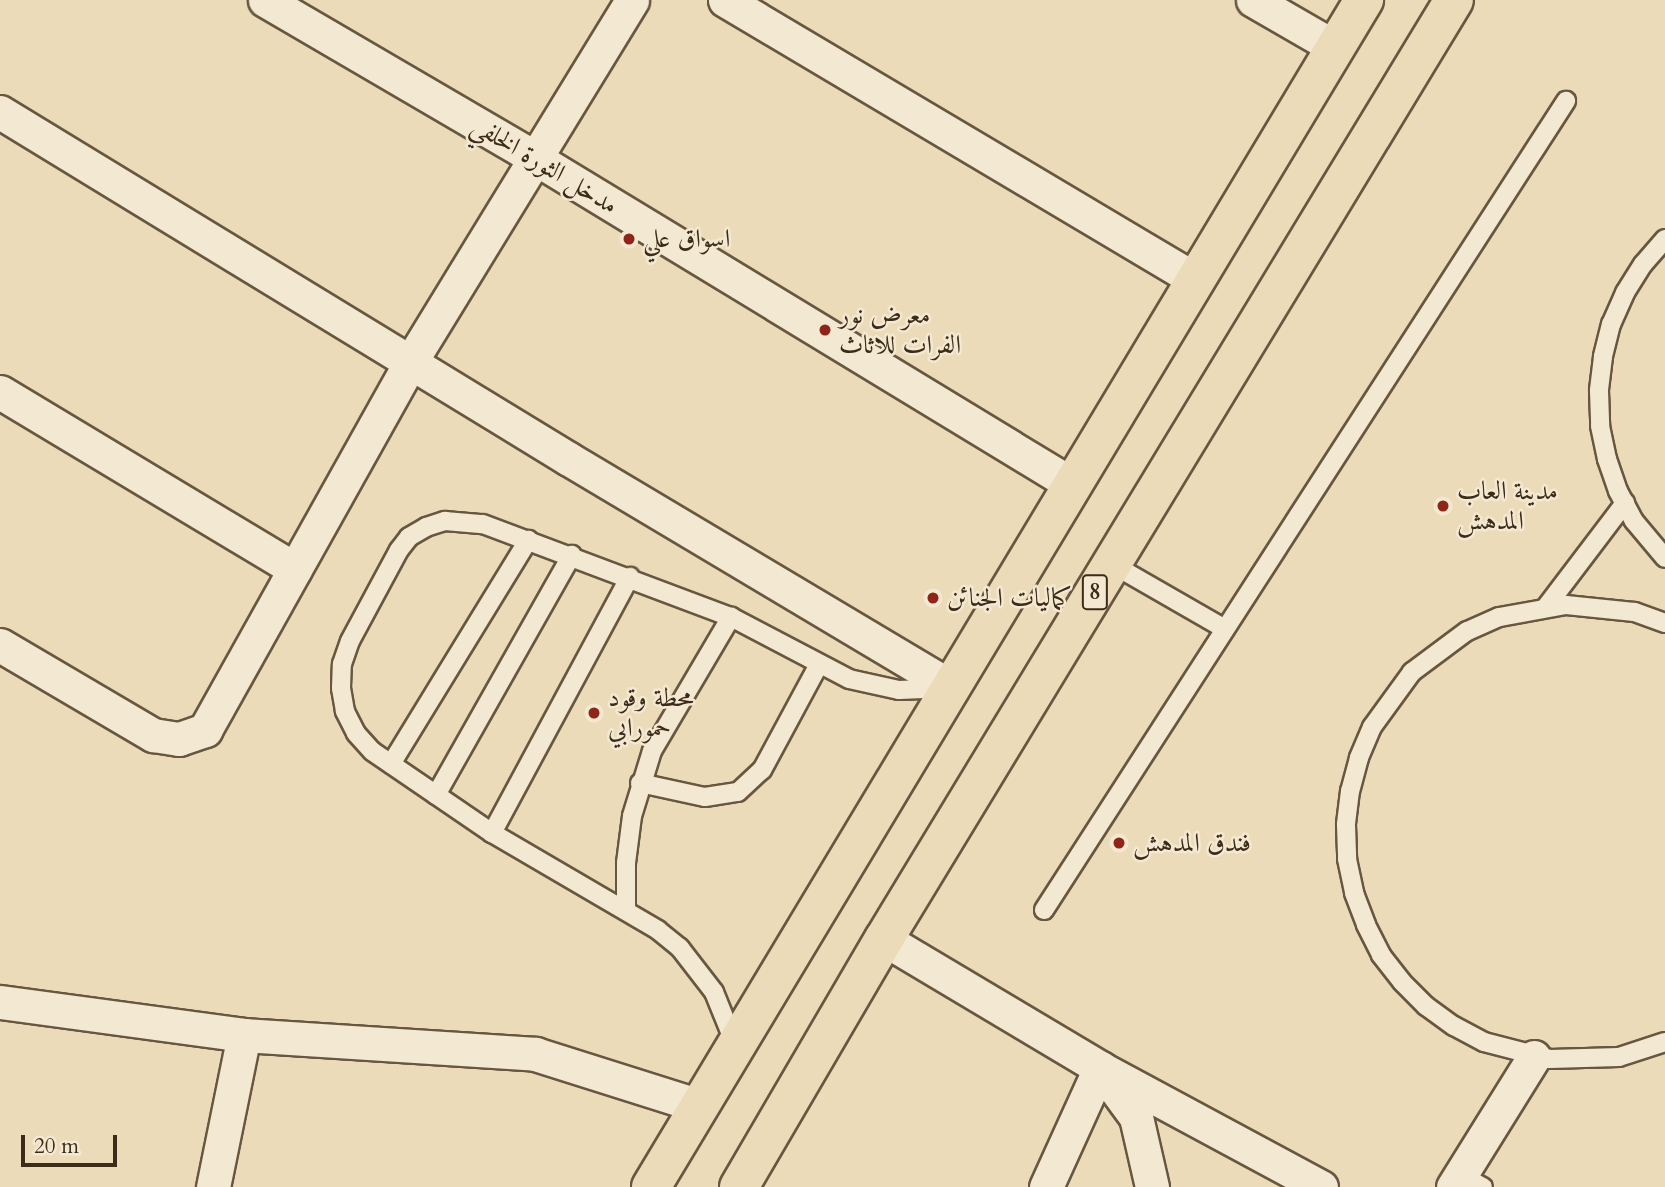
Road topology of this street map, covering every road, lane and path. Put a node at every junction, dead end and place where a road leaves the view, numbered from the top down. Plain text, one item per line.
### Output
1 (265, 0) edge
2 (632, 0) edge
3 (725, 0) edge
4 (1253, 0) edge
5 (1364, 0) edge
6 (1454, 0) edge
7 (1336, 48) junction
8 (1566, 101) dead end
9 (0, 112) edge
10 (535, 158) junction
11 (1665, 239) edge
12 (1196, 280) junction
13 (411, 361) junction
14 (0, 392) edge
15 (1073, 485) junction
16 (1625, 503) junction
17 (528, 540) junction
18 (572, 555) junction
19 (1665, 558) edge
20 (1112, 564) junction
21 (295, 569) junction
22 (631, 577) junction
23 (1546, 607) junction
24 (731, 617) junction
25 (1665, 623) edge
26 (1225, 629) junction
27 (0, 645) edge
28 (820, 664) junction
29 (951, 687) junction
30 (391, 764) junction
31 (640, 783) junction
32 (436, 796) junction
33 (492, 833) junction
34 (626, 910) junction
35 (1044, 910) dead end
36 (884, 939) junction
37 (0, 1002) edge
38 (244, 1035) junction
39 (1665, 1042) edge
40 (735, 1044) junction
41 (1534, 1057) junction
42 (1100, 1068) junction
43 (699, 1106) junction
44 (1466, 1183) edge
45 (213, 1187) edge
46 (651, 1187) edge
47 (739, 1187) edge
48 (1046, 1187) edge
49 (1152, 1187) edge
50 (1321, 1187) edge

1 - 10 street, مدخل الثورة الخلفي
2 - 10 street
3 - 12 street
4 - 7 street
5 - 7 highway
6 - 20 highway, 8
7 - 12 highway
8 - 26 lane
9 - 13 street
10 - 13 street
10 - 15 street, مدخل الثورة الخلفي
11 - 16 lane
12 - 15 highway
13 - 21 street
13 - 29 street
14 - 21 street
15 - 29 highway
16 - 19 lane
16 - 23 lane
17 - 18 lane
17 - 30 lane
17 - 30 lane
18 - 22 lane
18 - 32 lane
20 - 26 lane
20 - 36 highway, 8
21 - 27 street
22 - 24 lane
22 - 33 lane
23 - 25 lane
23 - 41 lane
24 - 28 lane
24 - 31 lane
26 - 35 lane
28 - 29 lane
28 - 31 lane
29 - 40 highway
30 - 32 lane
31 - 34 lane
32 - 33 lane
33 - 34 lane
34 - 40 lane
36 - 42 street
36 - 47 highway, 8
37 - 38 street
38 - 43 street
38 - 45 street
39 - 41 lane
40 - 43 highway
41 - 44 street
42 - 48 street
42 - 49 street
42 - 50 street
43 - 46 highway

